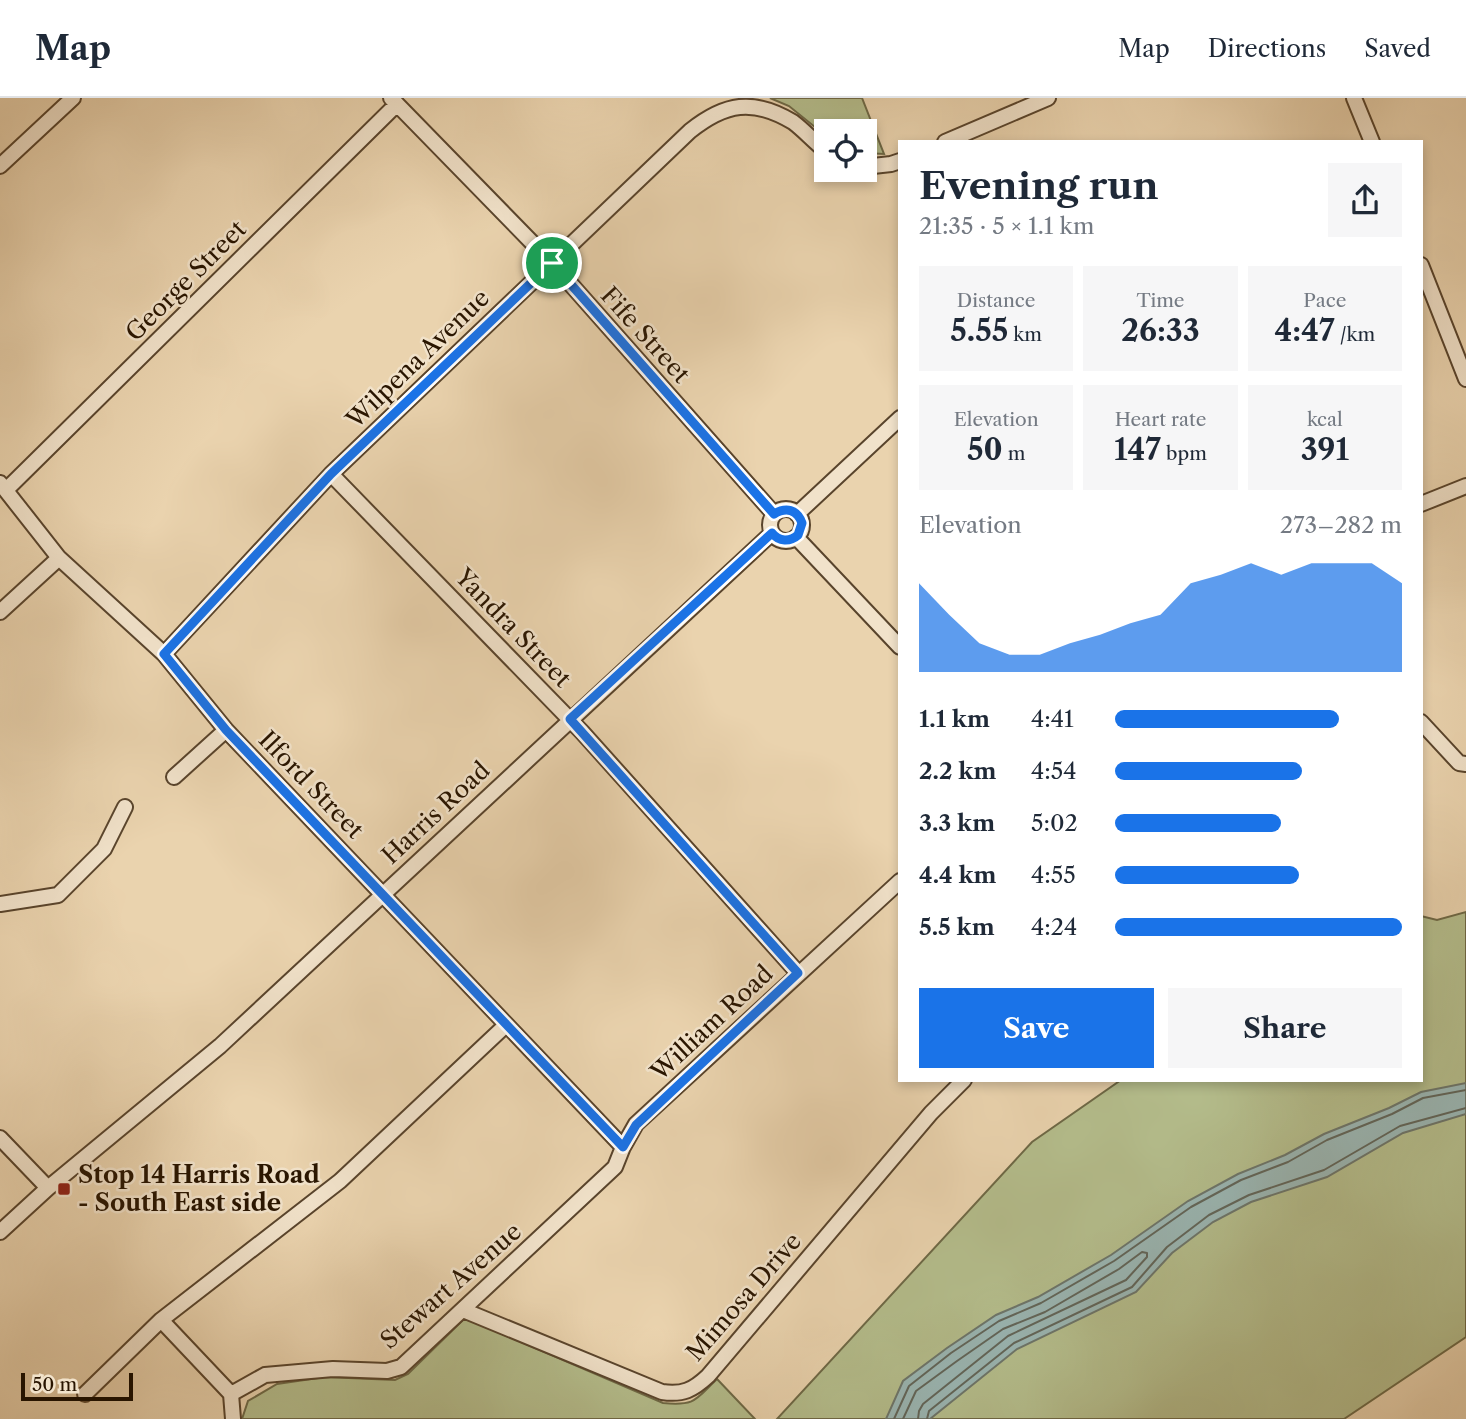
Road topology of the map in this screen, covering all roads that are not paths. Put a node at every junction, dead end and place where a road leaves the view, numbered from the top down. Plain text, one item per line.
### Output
1 (73, 98) edge
2 (1048, 98) edge
3 (1354, 98) edge
4 (394, 101) edge
5 (950, 140) edge
6 (1371, 140) edge
7 (814, 141) edge
8 (898, 162) edge
9 (0, 166) edge
10 (877, 166) edge
11 (552, 263) junction
12 (1423, 270) edge
13 (1466, 379) edge
14 (898, 420) edge
15 (331, 474) junction
16 (3, 486) edge
17 (1466, 486) edge
18 (1423, 503) edge
19 (774, 514) junction
20 (797, 514) junction
21 (772, 533) junction
22 (796, 537) junction
23 (59, 558) junction
24 (0, 612) edge
25 (898, 645) edge
26 (164, 654) junction
27 (570, 719) junction
28 (1423, 724) edge
29 (226, 730) junction
30 (1466, 764) edge
31 (174, 777) dead end
32 (125, 807) dead end
33 (898, 883) edge
34 (384, 893) junction
35 (0, 904) edge
36 (798, 973) junction
37 (506, 1025) junction
38 (962, 1082) edge
39 (0, 1138) edge
40 (623, 1147) junction
41 (48, 1188) junction
42 (0, 1232) edge
43 (463, 1310) junction
44 (161, 1320) junction
45 (85, 1394) dead end
46 (231, 1394) junction
47 (233, 1419) edge

1 - 9 street
2 - 5 street
3 - 6 street
4 - 11 street, Fife Street
4 - 16 street, George Street
7 - 11 street, Wilpena Avenue
8 - 10 street
11 - 15 street, Wilpena Avenue
11 - 19 street, Fife Street
12 - 13 street
14 - 20 street
15 - 26 street, Wilpena Avenue
15 - 27 street, Yandra Street
16 - 23 street, Ilford Street
17 - 18 street
19 - 20 street
19 - 21 street
20 - 22 street
21 - 22 street
21 - 27 street, Harris Road
22 - 25 street
23 - 24 street
23 - 26 street, Ilford Street
26 - 29 street, Ilford Street
27 - 34 street, Harris Road
27 - 36 street, Yandra Street
28 - 30 street
29 - 31 street
29 - 34 street, Ilford Street
32 - 35 street
33 - 36 street, William Road
34 - 37 street, Ilford Street
34 - 41 street, Harris Road
36 - 40 street, William Road
37 - 40 street, Ilford Street
37 - 44 street
38 - 43 street, Mimosa Drive
39 - 41 street
40 - 43 street, Stewart Avenue
41 - 42 street, Harris Road
43 - 46 street, Stewart Avenue
44 - 45 street
44 - 46 street
46 - 47 street

